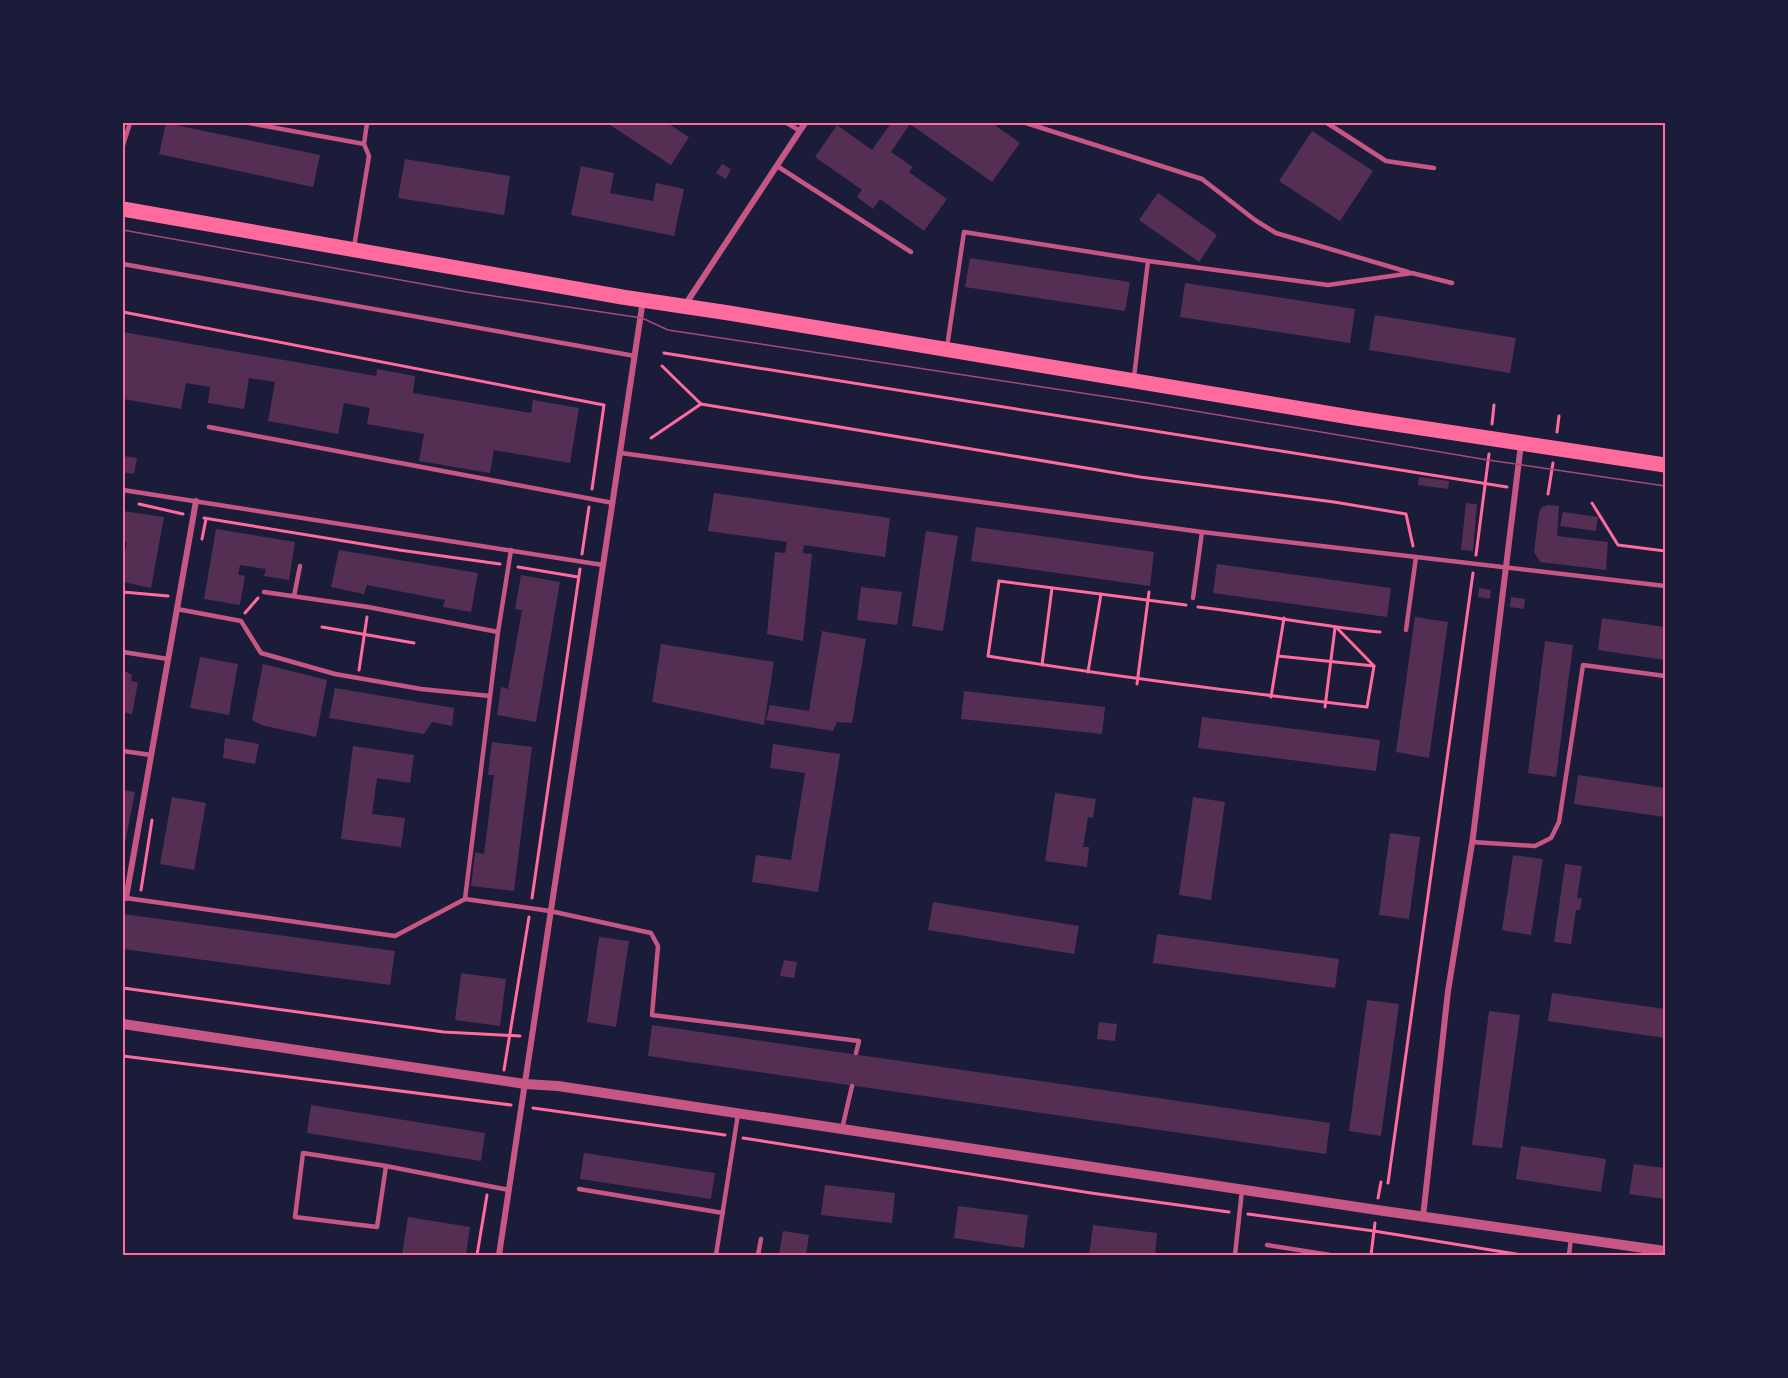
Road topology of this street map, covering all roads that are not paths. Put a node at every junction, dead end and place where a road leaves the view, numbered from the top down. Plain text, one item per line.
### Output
1 (130, 123) edge
2 (249, 123) edge
3 (367, 123) edge
4 (787, 123) edge
5 (805, 123) edge
6 (1026, 123) edge
7 (1327, 123) edge
8 (800, 131) junction
9 (123, 142) edge
10 (364, 144) junction
11 (777, 166) junction
12 (1434, 168) dead end
13 (123, 209) edge
14 (354, 249) junction
15 (911, 252) dead end
16 (1148, 261) junction
17 (123, 264) edge
18 (1412, 273) junction
19 (1452, 282) dead end
20 (644, 300) junction
21 (685, 306) junction
22 (946, 350) junction
23 (635, 356) junction
24 (1134, 381) junction
25 (209, 427) dead end
26 (1521, 442) junction
27 (621, 453) junction
28 (1665, 465) edge
29 (123, 490) edge
30 (196, 501) junction
31 (613, 503) junction
32 (1202, 532) junction
33 (511, 550) junction
34 (1416, 557) junction
35 (603, 565) junction
36 (300, 566) dead end
37 (1506, 568) junction
38 (1665, 586) edge
39 (264, 592) road end
40 (294, 596) junction
41 (1193, 598) dead end
42 (177, 609) junction
43 (1406, 630) dead end
44 (498, 632) junction
45 (123, 652) edge
46 (168, 659) junction
47 (1665, 676) edge
48 (490, 696) junction
49 (123, 752) edge
50 (151, 755) junction
51 (1472, 842) junction
52 (125, 897) edge
53 (465, 899) junction
54 (550, 911) junction
55 (123, 1024) edge
56 (856, 1053) dead end
57 (525, 1084) junction
58 (852, 1086) dead end
59 (738, 1114) junction
60 (842, 1129) junction
61 (386, 1166) junction
62 (579, 1189) dead end
63 (509, 1190) junction
64 (1242, 1190) junction
65 (723, 1213) junction
66 (1423, 1217) junction
67 (1571, 1238) junction
68 (761, 1239) dead end
69 (1267, 1245) dead end
70 (1665, 1251) edge
71 (499, 1255) edge
72 (716, 1255) edge
73 (758, 1255) edge
74 (1235, 1255) edge
75 (1330, 1255) edge
76 (1569, 1255) edge

1 - 9 lane
2 - 10 lane
3 - 10 lane
4 - 8 lane
5 - 8 street
6 - 18 lane
7 - 12 lane
8 - 11 street
10 - 14 lane
11 - 15 lane
11 - 21 street
13 - 14 main road
14 - 20 main road
16 - 18 lane
16 - 22 lane
16 - 24 lane
17 - 23 lane
18 - 19 lane
20 - 21 main road
20 - 23 street
21 - 22 main road
22 - 24 main road
23 - 27 street
24 - 26 main road
25 - 31 lane
26 - 28 main road
26 - 37 street
27 - 31 street
27 - 32 lane
29 - 30 lane
30 - 33 lane
30 - 42 street
31 - 35 street
32 - 34 lane
32 - 41 lane
33 - 35 lane
33 - 44 lane
34 - 37 lane
34 - 43 lane
35 - 54 street
36 - 40 lane
37 - 38 lane
37 - 51 street
39 - 40 lane
40 - 44 lane
42 - 46 street
42 - 48 lane
44 - 48 lane
45 - 46 lane
46 - 50 street
47 - 51 lane
48 - 53 lane
49 - 50 lane
50 - 52 street
51 - 66 street
52 - 53 lane
53 - 54 lane
54 - 56 lane
54 - 57 street
55 - 57 street
57 - 59 street
57 - 63 street
58 - 60 lane
59 - 60 street
59 - 65 lane
60 - 64 street
61 - 61 lane
61 - 63 lane
62 - 65 lane
63 - 71 street
64 - 66 street
64 - 74 lane
65 - 72 lane
66 - 67 street
67 - 70 street
67 - 76 lane
68 - 73 lane
69 - 75 lane

